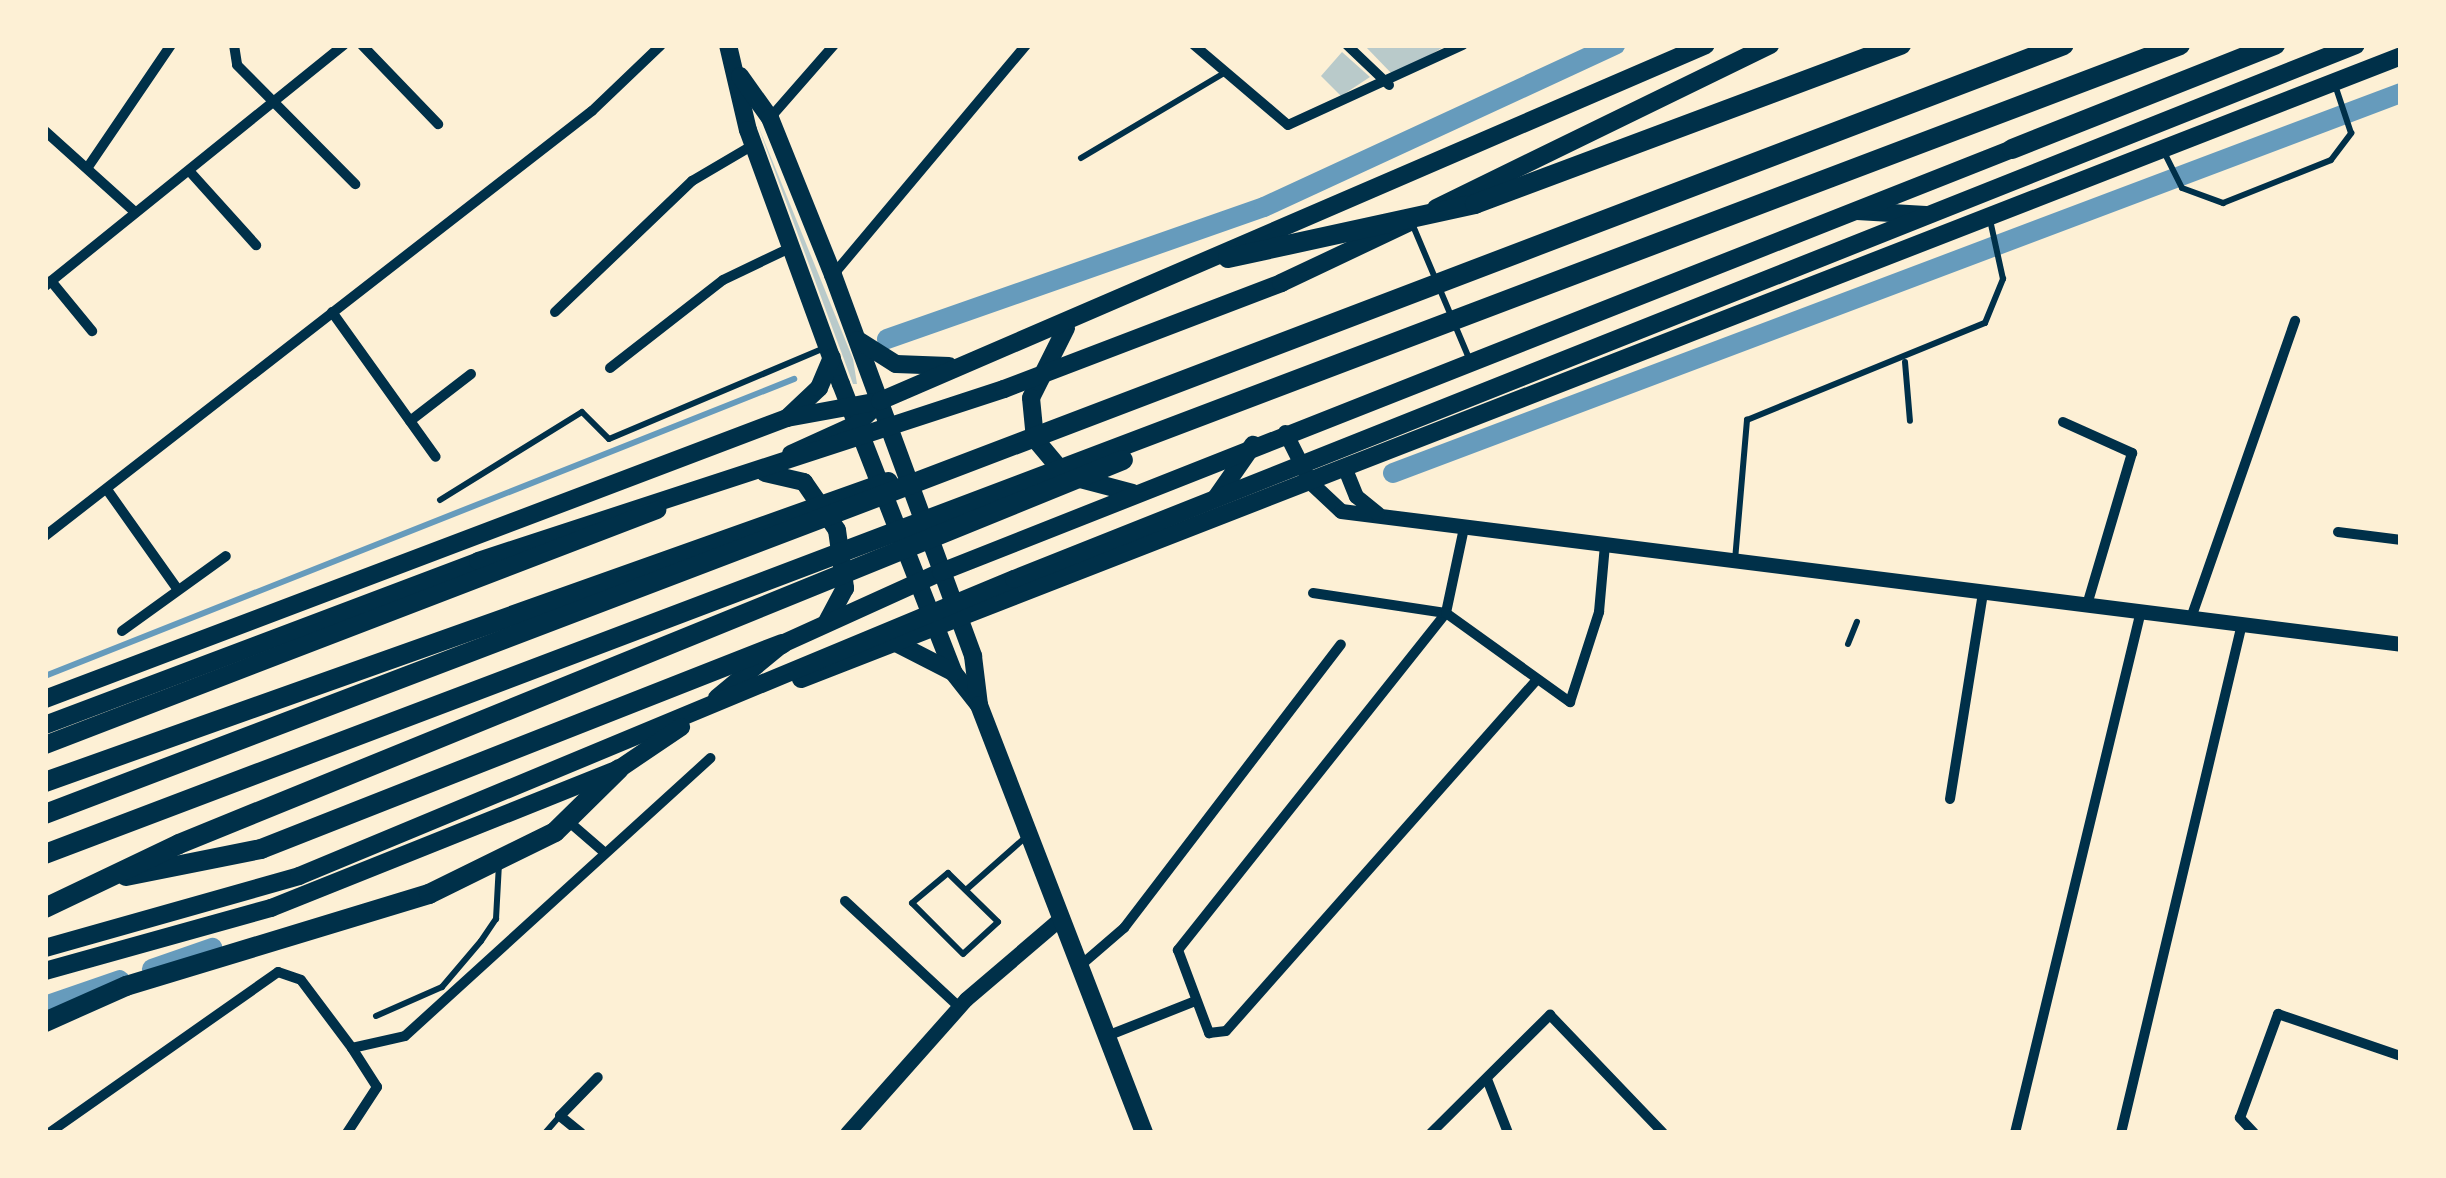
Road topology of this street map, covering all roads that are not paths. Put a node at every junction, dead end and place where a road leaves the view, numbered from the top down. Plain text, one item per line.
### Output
1 (171, 45) edge
2 (234, 45) edge
3 (344, 45) edge
4 (362, 45) edge
5 (660, 45) edge
6 (728, 45) edge
7 (834, 45) edge
8 (1026, 45) edge
9 (1194, 45) edge
10 (1347, 45) edge
11 (1462, 45) edge
12 (1706, 45) edge
13 (1770, 45) edge
14 (1901, 45) edge
15 (2064, 45) edge
16 (2180, 45) edge
17 (2275, 45) edge
18 (2356, 45) edge
19 (2401, 56) edge
20 (1224, 73) junction
21 (740, 76) junction
22 (2335, 84) junction
23 (1389, 85) junction
24 (273, 104) junction
25 (770, 118) junction
26 (438, 124) dead end
27 (45, 131) edge
28 (753, 145) junction
29 (2012, 148) joint
30 (2164, 151) junction
31 (1082, 158) dead end
32 (88, 167) junction
33 (192, 174) junction
34 (355, 184) dead end
35 (1851, 210) junction
36 (135, 212) junction
37 (1989, 219) junction
38 (1411, 221) junction
39 (256, 245) dead end
40 (792, 247) junction
41 (1228, 258) junction
42 (834, 274) junction
43 (48, 284) edge
44 (332, 312) junction
45 (555, 312) dead end
46 (2295, 320) dead end
47 (1066, 328) junction
48 (92, 331) dead end
49 (858, 340) junction
50 (830, 352) junction
51 (1469, 358) junction
52 (1906, 362) junction
53 (974, 363) junction
54 (610, 368) dead end
55 (471, 374) dead end
56 (1266, 395) junction
57 (880, 401) junction
58 (853, 415) junction
59 (787, 418) junction
60 (410, 420) junction
61 (1910, 420) dead end
62 (1082, 422) junction
63 (2063, 422) dead end
64 (1285, 432) junction
65 (1253, 444) junction
66 (436, 457) dead end
67 (1345, 469) junction
68 (754, 471) junction
69 (1310, 482) junction
70 (108, 491) junction
71 (1134, 494) junction
72 (440, 500) dead end
73 (558, 503) junction
74 (1385, 518) junction
75 (1198, 524) junction
76 (1464, 528) junction
77 (2338, 532) dead end
78 (45, 536) edge
79 (2401, 540) edge
80 (1605, 545) junction
81 (226, 556) dead end
82 (1735, 561) junction
83 (941, 572) junction
84 (918, 582) junction
85 (467, 585) junction
86 (178, 590) junction
87 (1983, 592) junction
88 (1313, 594) dead end
89 (992, 605) junction
90 (2087, 605) junction
91 (2141, 612) junction
92 (1446, 614) junction
93 (958, 618) junction
94 (2191, 618) junction
95 (1857, 622) dead end
96 (2242, 624) junction
97 (824, 625) junction
98 (935, 627) junction
99 (122, 631) dead end
100 (782, 644) junction
101 (898, 644) junction
102 (1341, 644) dead end
103 (1848, 644) dead end
104 (2401, 644) edge
105 (973, 656) junction
106 (953, 672) junction
107 (1535, 682) junction
108 (45, 700) edge
109 (979, 705) junction
110 (45, 725) edge
111 (672, 735) junction
112 (45, 746) edge
113 (711, 758) dead end
114 (619, 769) junction
115 (45, 782) edge
116 (1950, 799) dead end
117 (45, 814) edge
118 (568, 821) junction
119 (1029, 834) junction
120 (605, 853) junction
121 (45, 854) edge
122 (499, 859) junction
123 (968, 889) junction
124 (45, 892) edge
125 (845, 901) dead end
126 (45, 908) edge
127 (1061, 918) junction
128 (45, 948) edge
129 (1080, 965) junction
130 (45, 971) edge
131 (1193, 1002) junction
132 (959, 1007) junction
133 (376, 1016) dead end
134 (45, 1022) edge
135 (1107, 1036) junction
136 (352, 1048) junction
137 (2401, 1056) edge
138 (598, 1077) dead end
139 (1487, 1079) junction
140 (560, 1116) junction
141 (1137, 1131) edge
142 (48, 1133) edge
143 (347, 1133) edge
144 (545, 1133) edge
145 (580, 1133) edge
146 (847, 1133) edge
147 (1431, 1133) edge
148 (1508, 1133) edge
149 (1663, 1133) edge
150 (2015, 1133) edge
151 (2121, 1133) edge
152 (2254, 1133) edge

1 - 32 street
2 - 24 street
3 - 24 street
4 - 26 street
5 - 44 street
6 - 21 main road
7 - 25 street
8 - 42 street
9 - 20 street
10 - 23 street
11 - 23 street
12 - 41 main road
13 - 110 main road
14 - 38 highway
15 - 62 highway
16 - 56 highway
17 - 29 highway
18 - 128 main road
19 - 22 main road
20 - 23 street
20 - 31 lane
21 - 25 main road
21 - 28 main road
22 - 30 main road
22 - 30 lane
24 - 33 street
24 - 34 street
25 - 42 main road
27 - 32 street
28 - 40 main road
28 - 45 street
29 - 35 main road
30 - 37 main road
32 - 36 street
33 - 36 street
33 - 39 street
35 - 37 main road
35 - 51 main road
36 - 43 street
37 - 52 lane
37 - 67 main road
38 - 41 highway
38 - 51 lane
40 - 50 main road
40 - 54 street
41 - 47 main road
42 - 49 main road
43 - 48 street
44 - 60 street
44 - 70 street
46 - 94 street
47 - 53 main road
47 - 71 main road
49 - 53 main road
49 - 57 main road
50 - 58 main road
50 - 59 main road
50 - 72 lane
51 - 64 main road
52 - 61 lane
52 - 82 lane
53 - 57 main road
55 - 60 street
56 - 121 highway
56 - 126 highway
57 - 58 main road
57 - 83 main road
58 - 59 main road
58 - 68 main road
58 - 84 main road
59 - 73 main road
60 - 66 street
62 - 115 highway
62 - 117 highway
63 - 90 street
64 - 65 main road
64 - 69 street
65 - 71 main road
65 - 75 main road
67 - 69 main road
67 - 74 street
68 - 85 main road
68 - 97 main road
69 - 74 street
69 - 75 main road
70 - 78 street
70 - 86 street
71 - 83 main road
73 - 85 main road
73 - 108 main road
74 - 76 street
75 - 89 main road
76 - 80 street
76 - 92 street
77 - 79 street
80 - 82 street
80 - 107 street
81 - 86 street
82 - 87 street
83 - 84 main road
83 - 93 main road
84 - 97 main road
84 - 98 main road
85 - 112 main road
86 - 99 street
87 - 90 street
87 - 116 street
88 - 92 street
89 - 93 main road
89 - 105 main road
90 - 91 street
91 - 94 street
91 - 150 street
92 - 107 street
92 - 131 street
93 - 98 main road
93 - 105 main road
94 - 96 street
95 - 103 lane
96 - 104 street
96 - 151 street
97 - 100 main road
98 - 101 main road
98 - 106 main road
100 - 111 main road
100 - 124 highway
101 - 106 main road
101 - 111 main road
102 - 129 street
105 - 109 main road
106 - 109 main road
107 - 131 street
109 - 119 main road
111 - 114 main road
113 - 120 street
114 - 118 highway
114 - 130 main road
118 - 120 street
118 - 122 highway
119 - 123 lane
119 - 127 main road
120 - 136 street
122 - 133 lane
122 - 134 highway
123 - 123 lane
125 - 132 street
127 - 129 main road
127 - 132 street
129 - 135 main road
131 - 135 street
132 - 146 street
135 - 141 main road
136 - 142 street
136 - 143 street
137 - 152 street
138 - 140 street
139 - 147 street
139 - 148 street
139 - 149 street
140 - 144 lane
140 - 145 street

